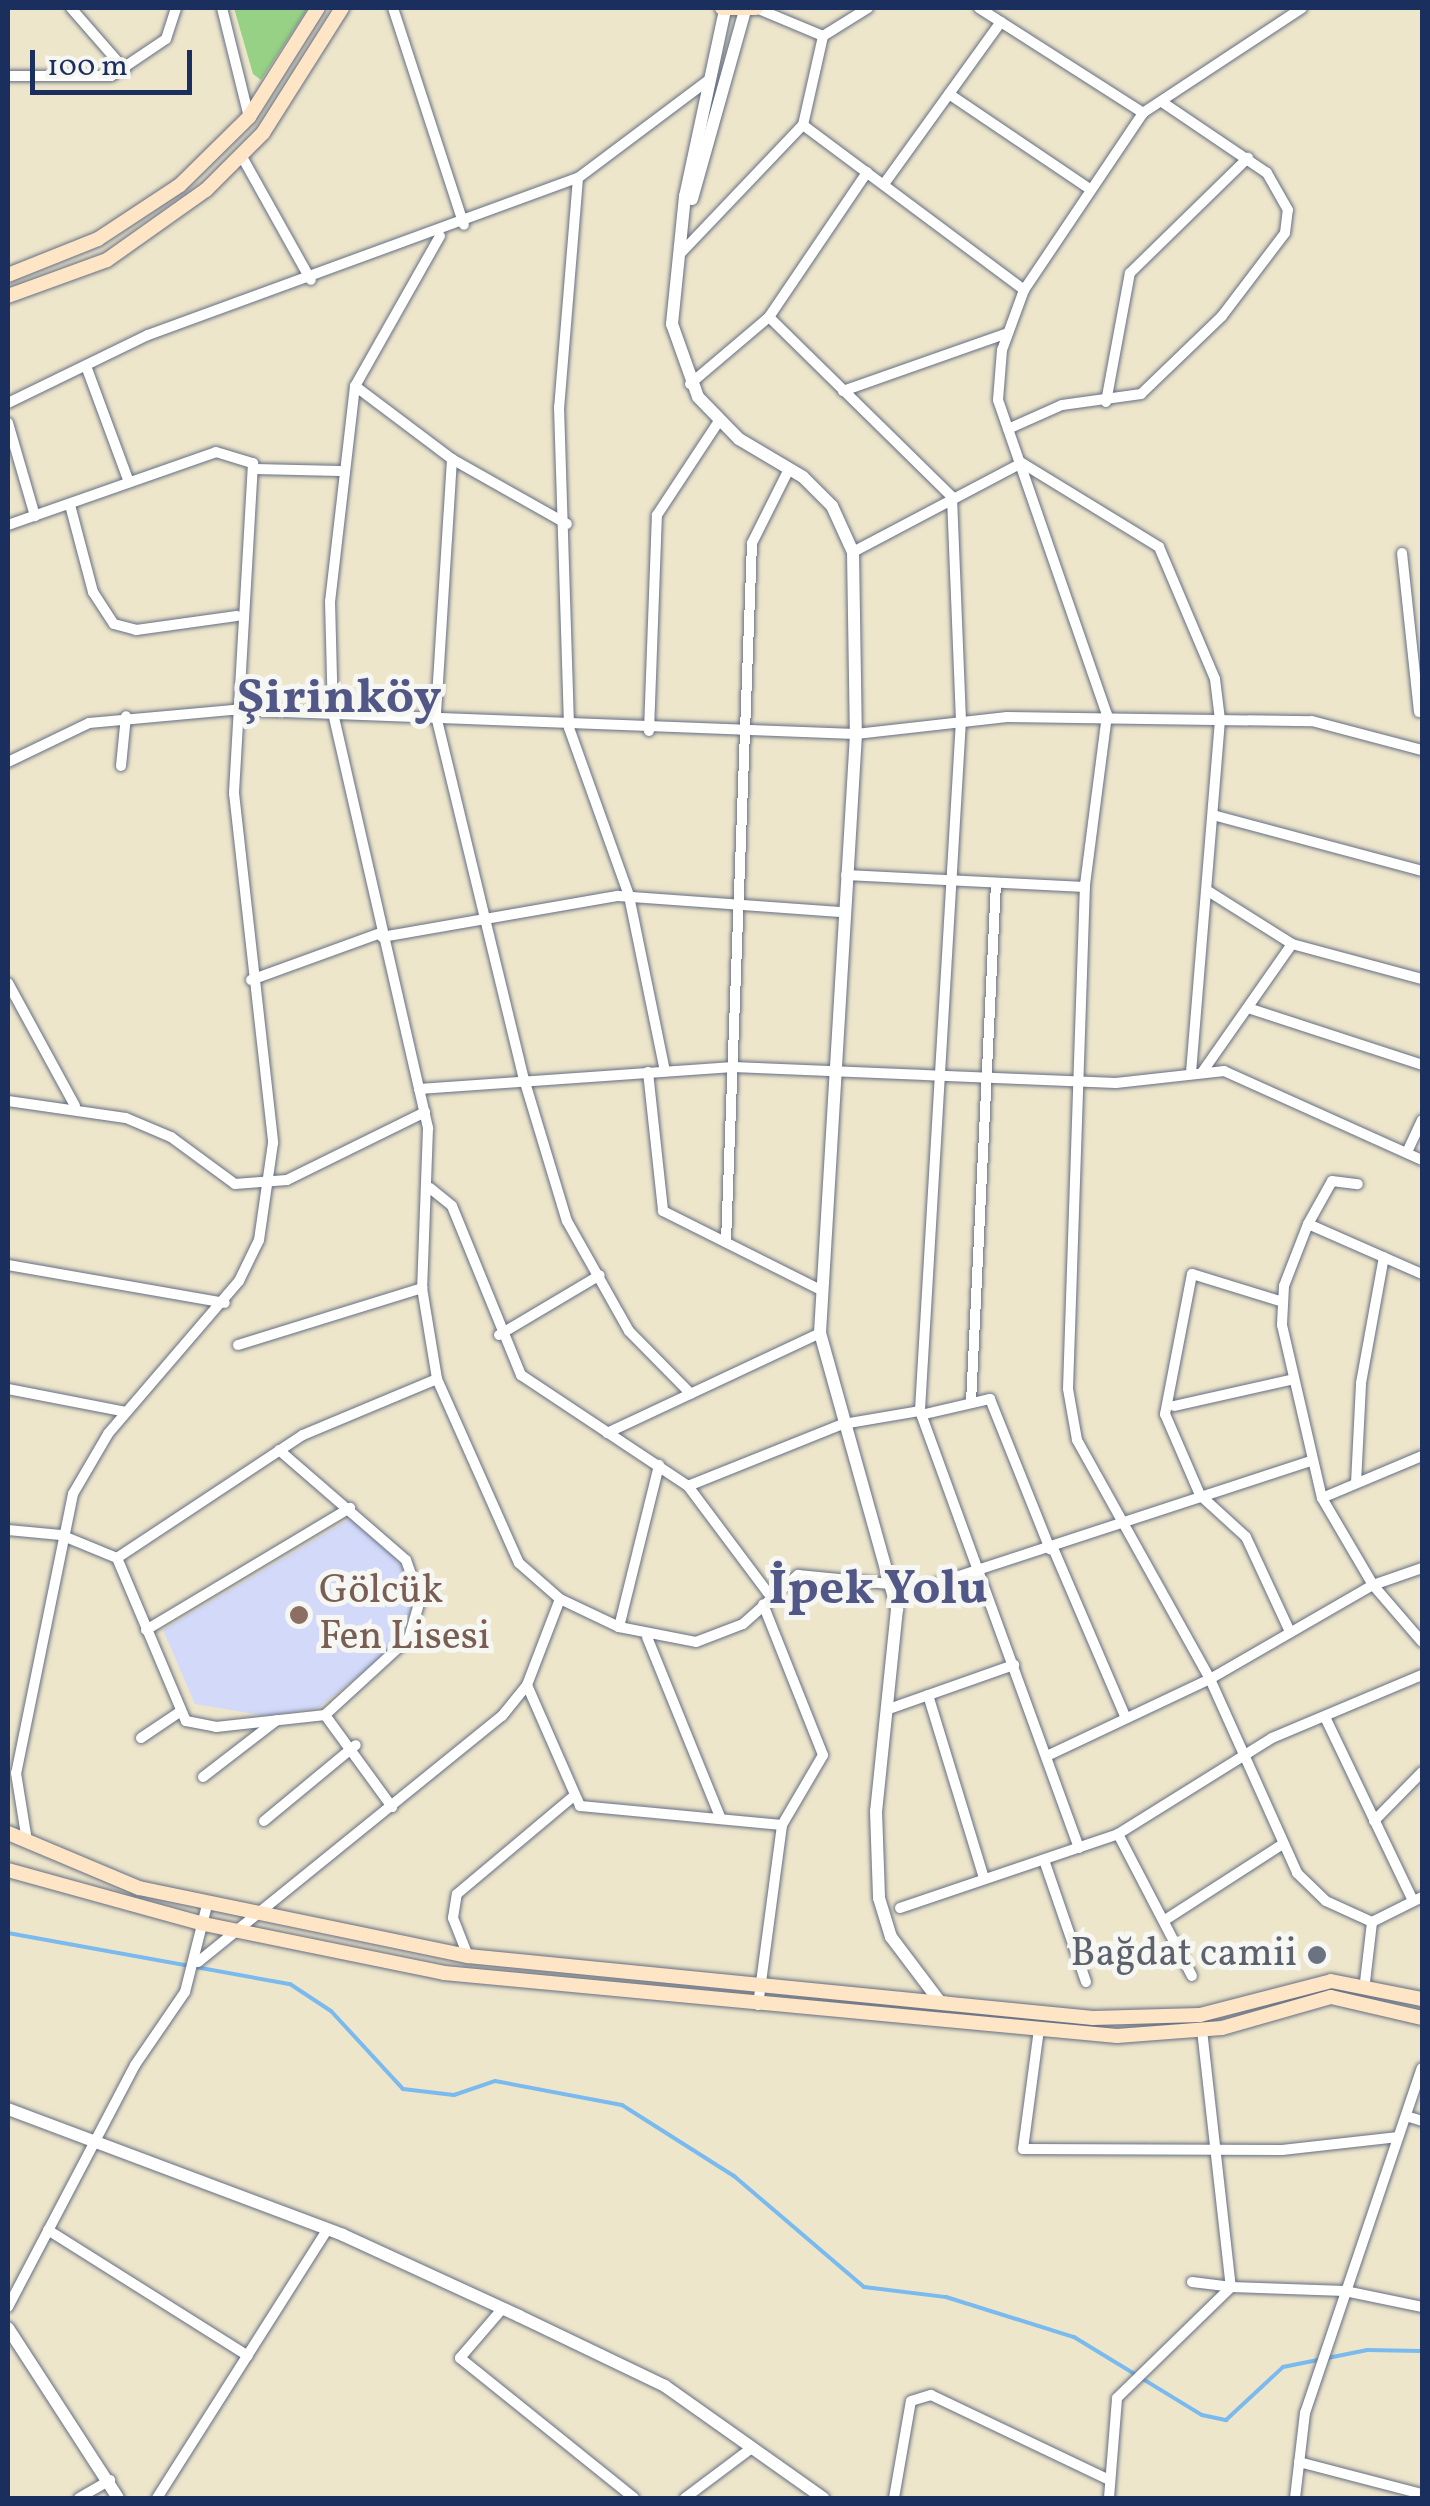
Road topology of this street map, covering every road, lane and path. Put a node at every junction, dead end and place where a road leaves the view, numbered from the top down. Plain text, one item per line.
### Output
1 (71, 8) edge
2 (176, 8) edge
3 (222, 8) edge
4 (318, 8) edge
5 (342, 8) edge
6 (393, 8) edge
7 (868, 8) edge
8 (979, 8) edge
9 (1302, 8) edge
10 (724, 9) edge
11 (751, 10) edge
12 (1001, 22) junction
13 (822, 36) junction
14 (125, 70) junction
15 (8, 76) edge
16 (710, 79) junction
17 (949, 94) junction
18 (1162, 102) junction
19 (1144, 112) junction
20 (249, 117) junction
21 (802, 125) junction
22 (241, 155) junction
23 (1248, 158) junction
24 (867, 172) junction
25 (578, 178) junction
26 (884, 184) junction
27 (1087, 187) junction
28 (464, 226) junction
29 (440, 236) junction
30 (681, 240) junction
31 (678, 255) junction
32 (8, 275) edge
33 (311, 280) junction
34 (1024, 290) junction
35 (8, 296) edge
36 (769, 317) junction
37 (1008, 333) junction
38 (86, 366) junction
39 (689, 385) junction
40 (355, 386) junction
41 (843, 391) junction
42 (1106, 402) junction
43 (8, 403) edge
44 (718, 421) junction
45 (8, 423) edge
46 (1008, 428) junction
47 (452, 459) junction
48 (1022, 464) junction
49 (255, 469) junction
50 (789, 469) junction
51 (340, 471) junction
52 (129, 482) junction
53 (952, 497) junction
54 (70, 505) junction
55 (35, 516) junction
56 (566, 524) junction
57 (8, 525) edge
58 (853, 552) junction
59 (1402, 554) dead end
60 (237, 616) junction
61 (1418, 652) edge
62 (233, 710) junction
63 (332, 712) junction
64 (1419, 712) dead end
65 (1107, 715) junction
66 (126, 716) junction
67 (436, 716) junction
68 (960, 720) junction
69 (1220, 720) junction
70 (569, 728) junction
71 (748, 730) junction
72 (649, 731) junction
73 (856, 734) junction
74 (1422, 750) edge
75 (8, 762) edge
76 (121, 766) dead end
77 (1213, 814) junction
78 (1422, 871) edge
79 (846, 875) junction
80 (948, 880) junction
81 (996, 883) junction
82 (1085, 887) junction
83 (1208, 891) junction
84 (628, 896) junction
85 (743, 902) junction
86 (843, 912) junction
87 (484, 914) junction
88 (381, 935) junction
89 (1292, 944) junction
90 (1422, 978) edge
91 (251, 980) junction
92 (8, 982) edge
93 (1248, 1008) junction
94 (1422, 1066) edge
95 (733, 1067) junction
96 (832, 1068) junction
97 (665, 1071) junction
98 (937, 1071) junction
99 (1197, 1071) junction
100 (648, 1072) junction
101 (983, 1074) junction
102 (524, 1079) junction
103 (1080, 1081) junction
104 (418, 1090) junction
105 (8, 1101) edge
106 (74, 1106) junction
107 (425, 1112) junction
108 (1422, 1120) edge
109 (1408, 1150) junction
110 (1422, 1160) edge
111 (270, 1183) junction
112 (1358, 1184) dead end
113 (430, 1188) junction
114 (1308, 1224) junction
115 (726, 1242) junction
116 (1384, 1257) junction
117 (8, 1265) edge
118 (1422, 1274) edge
119 (600, 1275) junction
120 (422, 1288) junction
121 (819, 1289) junction
122 (1283, 1302) junction
123 (225, 1303) junction
124 (820, 1333) junction
125 (499, 1335) junction
126 (238, 1345) dead end
127 (437, 1379) junction
128 (1290, 1380) junction
129 (8, 1389) edge
130 (691, 1394) junction
131 (971, 1404) junction
132 (1174, 1406) junction
133 (126, 1412) junction
134 (922, 1412) junction
135 (843, 1424) junction
136 (607, 1433) junction
137 (279, 1450) junction
138 (1422, 1456) edge
139 (1311, 1461) junction
140 (659, 1466) junction
141 (1356, 1483) junction
142 (688, 1486) junction
143 (1200, 1496) junction
144 (1322, 1498) junction
145 (350, 1508) junction
146 (1127, 1524) junction
147 (8, 1530) edge
148 (61, 1535) junction
149 (1051, 1548) junction
150 (117, 1558) junction
151 (1422, 1568) edge
152 (975, 1574) junction
153 (1373, 1586) junction
154 (892, 1591) junction
155 (560, 1598) junction
156 (765, 1598) junction
157 (619, 1626) junction
158 (146, 1630) junction
159 (1290, 1632) junction
160 (647, 1638) junction
161 (1422, 1642) edge
162 (1014, 1665) junction
163 (1422, 1674) edge
164 (1210, 1679) junction
165 (527, 1685) junction
166 (928, 1695) junction
167 (886, 1710) junction
168 (178, 1713) junction
169 (325, 1715) junction
170 (1324, 1717) junction
171 (280, 1718) junction
172 (1126, 1718) junction
173 (141, 1738) dead end
174 (356, 1745) junction
175 (1049, 1755) junction
176 (1243, 1756) junction
177 (1422, 1772) edge
178 (16, 1773) junction
179 (203, 1778) dead end
180 (1414, 1785) junction
181 (8, 1792) edge
182 (575, 1795) junction
183 (1422, 1798) edge
184 (392, 1807) junction
185 (720, 1817) junction
186 (1374, 1821) junction
187 (264, 1822) dead end
188 (782, 1826) junction
189 (8, 1834) edge
190 (1118, 1834) junction
191 (27, 1842) junction
192 (1284, 1844) junction
193 (1079, 1848) junction
194 (1044, 1860) junction
195 (11, 1871) edge
196 (984, 1878) junction
197 (1418, 1899) edge
198 (206, 1905) junction
199 (900, 1908) dead end
200 (258, 1916) junction
201 (1165, 1920) junction
202 (1372, 1922) junction
203 (204, 1924) junction
204 (243, 1932) junction
205 (468, 1956) junction
206 (198, 1962) junction
207 (1192, 1976) dead end
208 (1086, 1982) dead end
209 (1365, 1982) junction
210 (762, 1984) junction
211 (1422, 1999) edge
212 (940, 2002) junction
213 (758, 2005) junction
214 (1422, 2018) edge
215 (1040, 2030) junction
216 (1202, 2030) junction
217 (1422, 2068) edge
218 (8, 2108) edge
219 (1406, 2116) junction
220 (1422, 2121) edge
221 (97, 2137) junction
222 (1398, 2137) junction
223 (1216, 2150) junction
224 (328, 2229) junction
225 (48, 2230) junction
226 (1192, 2282) dead end
227 (1231, 2287) junction
228 (1345, 2290) junction
229 (8, 2307) edge
230 (1422, 2307) edge
231 (503, 2308) junction
232 (8, 2328) edge
233 (248, 2356) junction
234 (749, 2450) junction
235 (1299, 2462) junction
236 (110, 2480) junction
237 (1109, 2480) junction
238 (1422, 2494) edge
239 (79, 2498) edge
240 (118, 2498) edge
241 (156, 2498) edge
242 (634, 2498) edge
243 (685, 2498) edge
244 (823, 2498) edge
245 (894, 2498) edge
246 (1110, 2498) edge
247 (1295, 2498) edge

1 - 14 street
2 - 14 street
3 - 20 street
4 - 20 main road
5 - 22 main road
6 - 28 street
7 - 13 street
8 - 12 street
9 - 18 street
10 - 11 main road
10 - 16 street
11 - 13 street
11 - 30 street
12 - 17 street
12 - 19 street
13 - 21 street
14 - 15 street
16 - 25 street
16 - 30 street
17 - 26 street
17 - 27 street
18 - 19 street
18 - 23 street
19 - 27 street
20 - 32 main road
21 - 24 street
21 - 31 street
22 - 33 street
22 - 35 main road
23 - 42 street
23 - 42 street
24 - 26 street
24 - 36 street
25 - 28 street
25 - 56 street
26 - 34 street
27 - 34 street
28 - 29 street
29 - 33 street
29 - 40 street
30 - 31 street
31 - 39 street
33 - 38 street
34 - 37 street
36 - 39 street
36 - 41 street
37 - 41 street
37 - 46 street
38 - 43 street
38 - 52 street
39 - 44 street
40 - 47 street
40 - 51 street
41 - 53 street
42 - 46 street
44 - 50 street
44 - 72 street
45 - 55 street
46 - 48 street
47 - 56 street
47 - 67 street
48 - 53 street
48 - 65 street
48 - 69 street
49 - 51 street
49 - 52 street
49 - 60 street
50 - 58 street
50 - 71 street
51 - 63 street
52 - 54 street
53 - 58 street
53 - 68 street
54 - 55 street
54 - 60 street
55 - 57 street
56 - 70 street
58 - 73 street
59 - 61 street
60 - 62 street
61 - 64 street
62 - 63 street
62 - 66 street
62 - 91 street
63 - 67 street
63 - 88 street
65 - 68 street
65 - 69 street
65 - 82 street
66 - 75 street
66 - 76 street
67 - 70 street
67 - 87 street
68 - 73 street
68 - 80 street
69 - 74 street
69 - 77 street
70 - 72 street
70 - 84 street
71 - 72 street
71 - 73 street
71 - 85 street
73 - 79 street
77 - 78 street
77 - 83 street
79 - 80 street
79 - 86 street
80 - 81 street
80 - 98 street
81 - 82 street
81 - 101 street
82 - 103 street
83 - 89 street
83 - 99 street
84 - 85 street
84 - 87 street
84 - 97 street
85 - 86 street
85 - 95 street
86 - 96 street
87 - 88 street
87 - 102 street
88 - 91 street
88 - 104 street
89 - 90 street
89 - 93 street
91 - 111 street
92 - 106 street
93 - 94 street
93 - 99 street
95 - 96 street
95 - 97 street
95 - 115 street
96 - 98 street
96 - 121 street
97 - 100 street
98 - 101 street
98 - 134 street
99 - 103 street
99 - 109 street
100 - 102 street
100 - 115 street
101 - 103 street
101 - 131 street
102 - 104 street
102 - 119 street
103 - 146 street
104 - 107 street
105 - 106 street
106 - 111 street
107 - 111 street
107 - 113 street
108 - 109 street
109 - 110 street
111 - 123 street
112 - 114 street
113 - 120 street
113 - 125 street
114 - 116 street
114 - 122 street
115 - 121 street
116 - 118 street
116 - 141 street
117 - 123 street
119 - 125 street
119 - 130 street
120 - 126 street
120 - 127 street
121 - 124 street
122 - 128 street
122 - 132 street
123 - 133 street
124 - 130 street
124 - 135 street
125 - 136 street
127 - 137 street
127 - 155 street
128 - 132 street
128 - 139 street
129 - 133 street
130 - 136 street
131 - 134 street
131 - 149 street
132 - 143 street
133 - 148 street
134 - 135 street
134 - 152 street
135 - 142 street
135 - 154 street
136 - 140 street
137 - 145 street
137 - 150 street
138 - 141 street
139 - 143 street
139 - 144 street
140 - 142 street
140 - 157 street
141 - 144 street
142 - 156 street
143 - 146 street
143 - 159 street
144 - 153 street
145 - 158 street
145 - 169 street
146 - 149 street
146 - 164 street
147 - 148 street
148 - 150 street
148 - 178 street
149 - 152 street
149 - 172 street
150 - 158 street
151 - 153 street
152 - 154 street
152 - 162 street
153 - 159 street
153 - 161 street
154 - 156 street
154 - 167 street
155 - 157 street
155 - 165 street
156 - 160 street
156 - 188 street
157 - 160 street
158 - 168 street
159 - 164 street
160 - 185 street
162 - 166 street
162 - 175 street
163 - 170 street
164 - 172 street
164 - 176 street
165 - 182 street
165 - 184 street
166 - 167 street
166 - 196 street
167 - 212 street
168 - 171 street
168 - 173 street
169 - 171 street
169 - 174 street
170 - 176 street
170 - 186 street
171 - 179 street
172 - 175 street
174 - 184 street
174 - 187 street
175 - 193 street
176 - 190 street
176 - 192 street
177 - 180 street
178 - 181 street
178 - 191 street
180 - 183 street
180 - 186 street
182 - 185 street
182 - 205 street
184 - 200 street
185 - 188 street
186 - 197 street
188 - 210 street
189 - 191 main road
190 - 193 street
190 - 201 street
191 - 195 main road
191 - 198 main road
192 - 201 street
192 - 202 street
193 - 194 street
194 - 196 street
194 - 208 street
195 - 203 main road
196 - 199 street
197 - 202 street
198 - 200 main road
198 - 203 street
200 - 204 street
200 - 205 main road
201 - 207 street
202 - 209 street
203 - 204 main road
203 - 206 street
204 - 206 street
204 - 213 main road
205 - 210 main road
206 - 221 street
209 - 211 main road
209 - 212 main road
210 - 212 main road
210 - 213 street
213 - 215 main road
214 - 216 main road
215 - 216 main road
215 - 223 street
216 - 223 street
217 - 219 street
218 - 221 street
219 - 220 street
219 - 222 street
221 - 224 street
221 - 225 street
222 - 223 street
222 - 228 street
223 - 227 street
224 - 231 street
224 - 233 street
225 - 229 street
225 - 233 street
226 - 227 street
227 - 228 street
227 - 237 street
228 - 230 street
228 - 235 street
231 - 234 street
231 - 242 street
232 - 236 street
233 - 241 street
234 - 243 street
234 - 244 street
235 - 238 street
235 - 247 street
236 - 239 street
236 - 240 street
237 - 245 street
237 - 246 street

